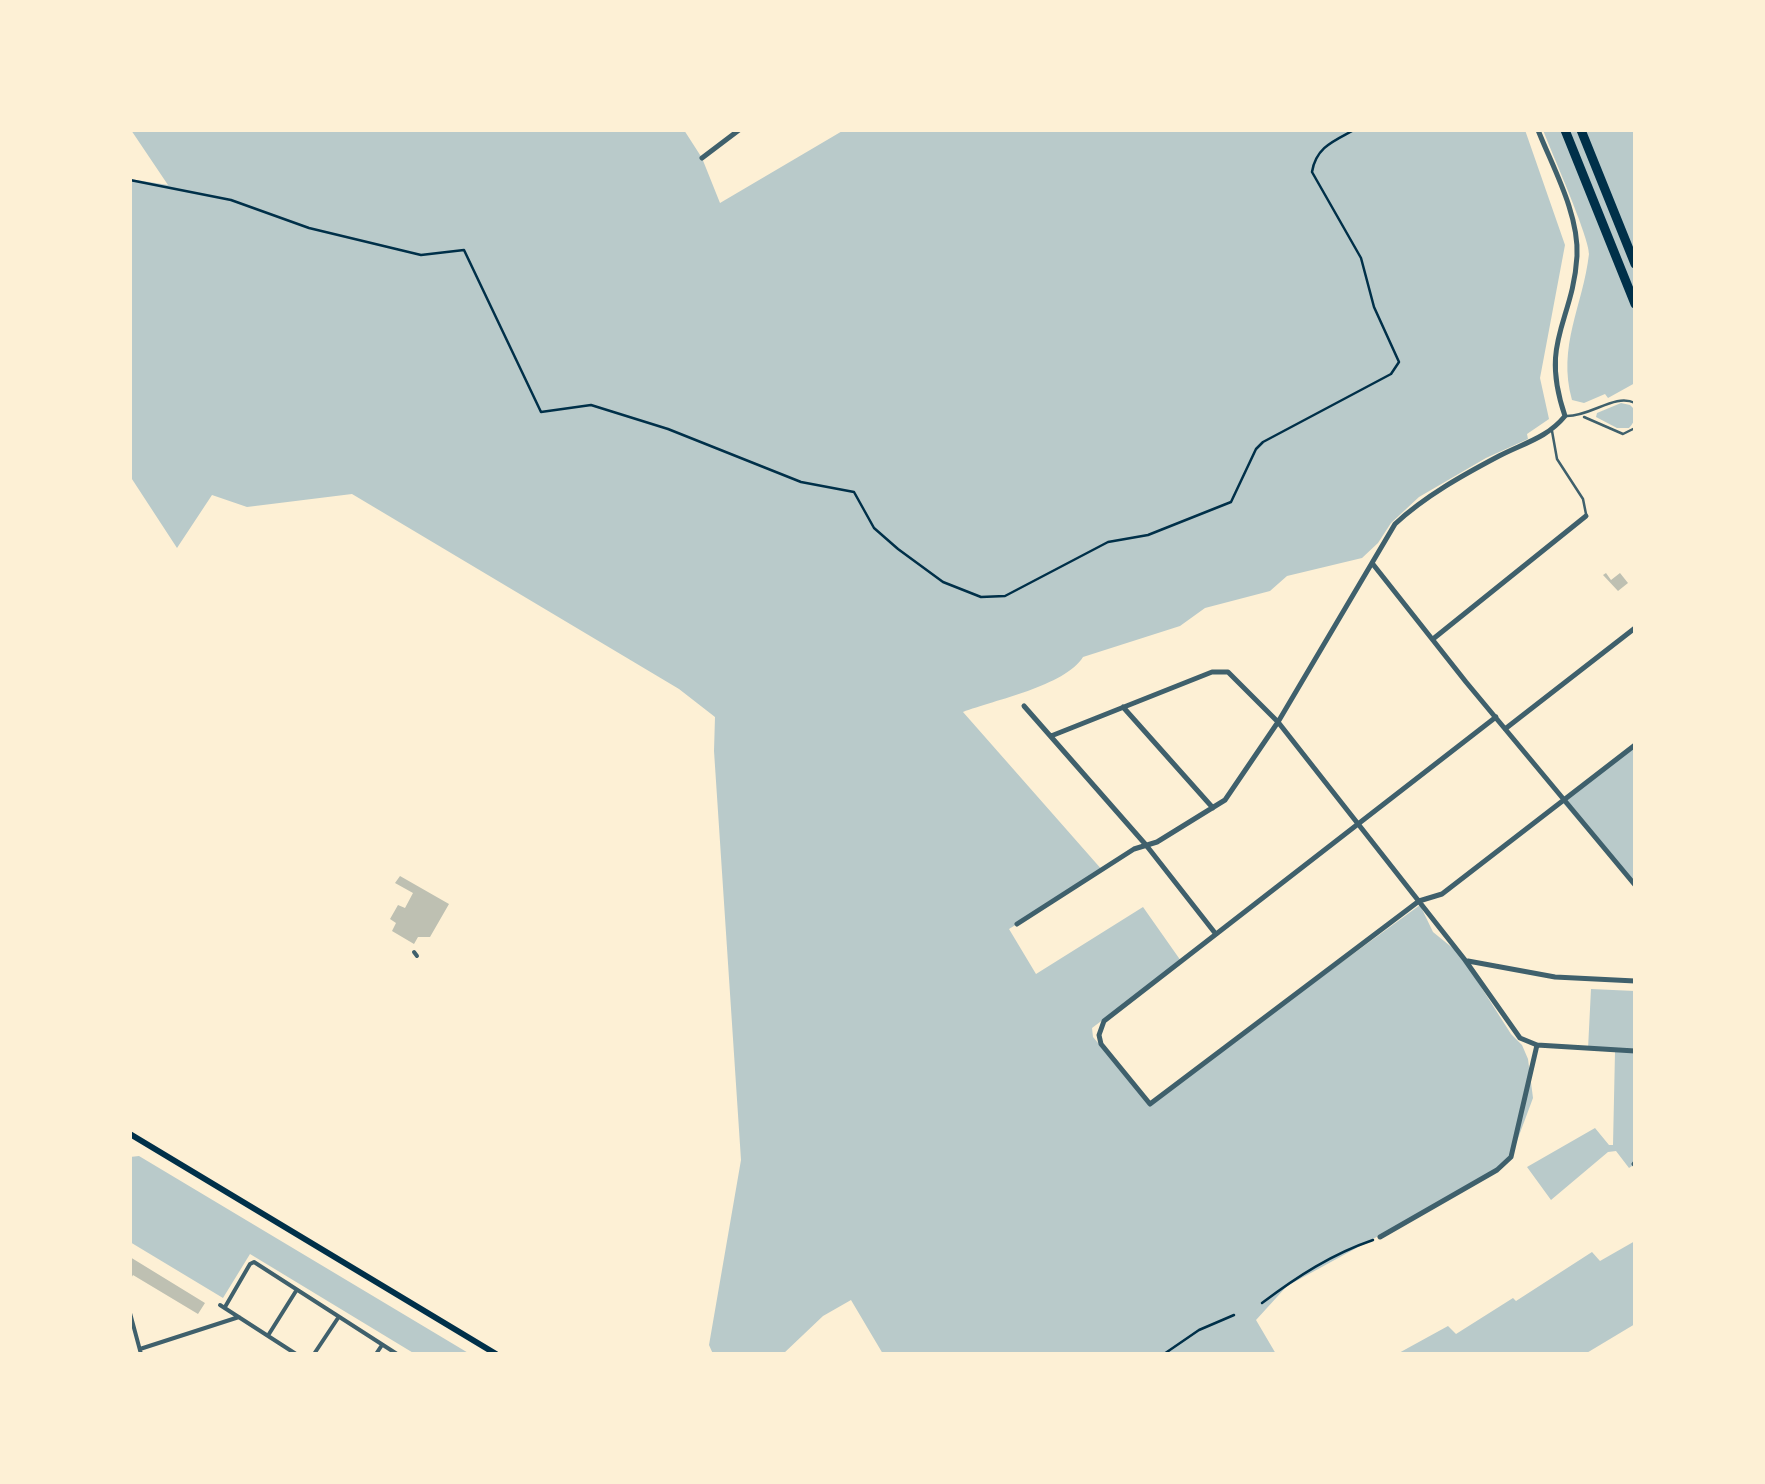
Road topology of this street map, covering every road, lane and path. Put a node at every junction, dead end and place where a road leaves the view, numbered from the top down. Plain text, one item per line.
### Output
1 (739, 130) edge
2 (1354, 130) edge
3 (1538, 130) edge
4 (1565, 130) edge
5 (1582, 130) edge
6 (702, 158) dead end
7 (130, 180) edge
8 (1635, 264) edge
9 (1635, 304) edge
10 (1635, 404) edge
11 (1565, 416) junction
12 (1583, 416) junction
13 (1635, 428) edge
14 (1552, 430) junction
15 (1586, 516) joint
16 (1372, 562) junction
17 (1635, 628) edge
18 (1433, 640) junction
19 (1024, 706) dead end
20 (1123, 707) junction
21 (1496, 717) junction
22 (1278, 722) junction
23 (1505, 729) junction
24 (1050, 736) junction
25 (1635, 745) edge
26 (1564, 800) junction
27 (1213, 808) junction
28 (1357, 822) junction
29 (1146, 845) junction
30 (1635, 884) edge
31 (1419, 901) junction
32 (1017, 924) dead end
33 (1216, 934) junction
34 (1465, 960) junction
35 (1635, 982) edge
36 (1537, 1045) junction
37 (1635, 1052) edge
38 (130, 1134) edge
39 (1380, 1237) joint
40 (296, 1292) junction
41 (1262, 1302) dead end
42 (130, 1313) edge
43 (1234, 1315) dead end
44 (240, 1317) junction
45 (338, 1318) junction
46 (268, 1336) junction
47 (382, 1345) junction
48 (141, 1351) edge
49 (296, 1354) edge
50 (314, 1354) edge
51 (376, 1354) edge
52 (397, 1354) edge
53 (496, 1354) edge
54 (1164, 1354) edge

1 - 6 street
2 - 7 path
3 - 11 street
4 - 9 highway
5 - 8 highway
10 - 12 lane
11 - 12 lane
11 - 14 street
12 - 13 lane
14 - 15 lane
14 - 16 street
15 - 18 street
16 - 18 street
16 - 22 street
17 - 23 street
18 - 21 street
19 - 24 street
20 - 22 street
20 - 24 street
20 - 27 street
21 - 23 street
21 - 28 street
22 - 27 street
22 - 28 street
23 - 26 street
24 - 29 street
25 - 26 street
26 - 30 street
26 - 31 street
27 - 29 street
28 - 31 street
28 - 33 street
29 - 32 street
29 - 33 street
31 - 33 street
31 - 34 street
34 - 35 street
34 - 36 street
36 - 37 street
36 - 39 street
38 - 53 main road
39 - 41 path
40 - 44 street
40 - 45 street
40 - 46 street
42 - 48 street
43 - 54 path
44 - 46 street
44 - 48 street
45 - 47 street
45 - 50 street
46 - 49 street
47 - 51 street
47 - 52 street

